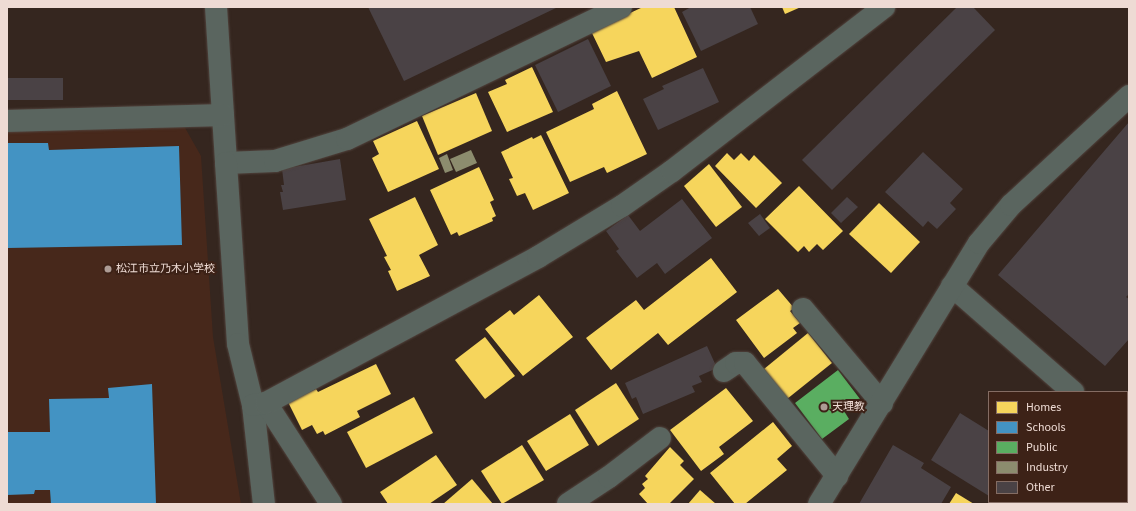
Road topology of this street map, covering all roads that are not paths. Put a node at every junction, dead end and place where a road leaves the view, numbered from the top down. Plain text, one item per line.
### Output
1 (216, 7) edge
2 (621, 7) edge
3 (884, 7) edge
4 (1129, 96) edge
5 (223, 115) junction
6 (7, 121) edge
7 (226, 163) junction
8 (952, 286) junction
9 (803, 309) dead end
10 (724, 371) dead end
11 (1072, 391) edge
12 (882, 403) junction
13 (260, 404) junction
14 (660, 438) dead end
15 (837, 476) junction
16 (264, 504) edge
17 (331, 504) edge
18 (568, 504) edge
19 (819, 504) edge

1 - 5 street
2 - 7 street
3 - 13 street
4 - 8 street
5 - 6 street
5 - 7 street
7 - 13 street
8 - 11 street
8 - 12 street
9 - 12 street
10 - 15 street
12 - 15 street
13 - 16 street
13 - 17 street
14 - 18 street
15 - 19 street

